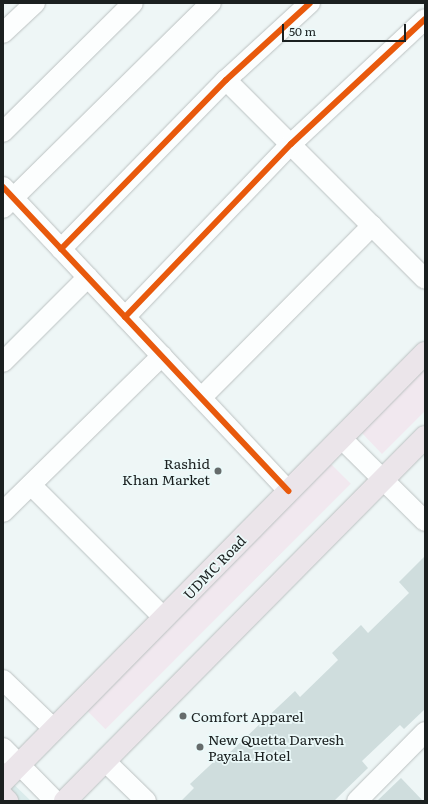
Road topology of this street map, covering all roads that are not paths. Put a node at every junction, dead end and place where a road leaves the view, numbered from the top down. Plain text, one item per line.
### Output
1 (35, 3) edge
2 (133, 3) edge
3 (211, 3) edge
4 (310, 3) edge
5 (425, 18) edge
6 (5, 26) edge
7 (226, 80) junction
8 (3, 132) edge
9 (291, 144) junction
10 (6, 198) edge
11 (372, 226) junction
12 (62, 249) junction
13 (88, 277) junction
14 (425, 280) edge
15 (125, 317) junction
16 (425, 353) edge
17 (162, 356) junction
18 (3, 362) edge
19 (201, 398) junction
20 (425, 437) edge
21 (341, 438) junction
22 (382, 478) junction
23 (31, 485) junction
24 (288, 491) junction
25 (3, 512) edge
26 (425, 521) edge
27 (164, 618) junction
28 (3, 680) edge
29 (54, 729) junction
30 (425, 732) edge
31 (3, 748) edge
32 (106, 762) junction
33 (19, 764) junction
34 (3, 781) edge
35 (3, 797) edge
36 (7, 801) edge
37 (55, 801) edge
38 (65, 801) edge
39 (146, 801) edge
40 (357, 801) edge

1 - 6 street
2 - 8 street
3 - 10 street
4 - 7 street
5 - 9 street
7 - 9 street
7 - 12 street
9 - 11 street
9 - 15 street
10 - 12 street
11 - 14 street
11 - 19 street
12 - 13 street
13 - 15 street
13 - 18 street
15 - 17 street
16 - 21 main road, UDMC Road
17 - 19 street
17 - 23 street
19 - 24 street
20 - 22 main road
21 - 22 street
21 - 24 main road, UDMC Road
22 - 26 street
22 - 32 main road
23 - 25 street
23 - 27 street
24 - 27 main road, UDMC Road
27 - 29 main road, UDMC Road
28 - 29 street
29 - 33 main road, UDMC Road
30 - 40 street
31 - 33 street
32 - 38 main road
32 - 39 street
33 - 34 main road, UDMC Road
33 - 37 street
35 - 36 main road

